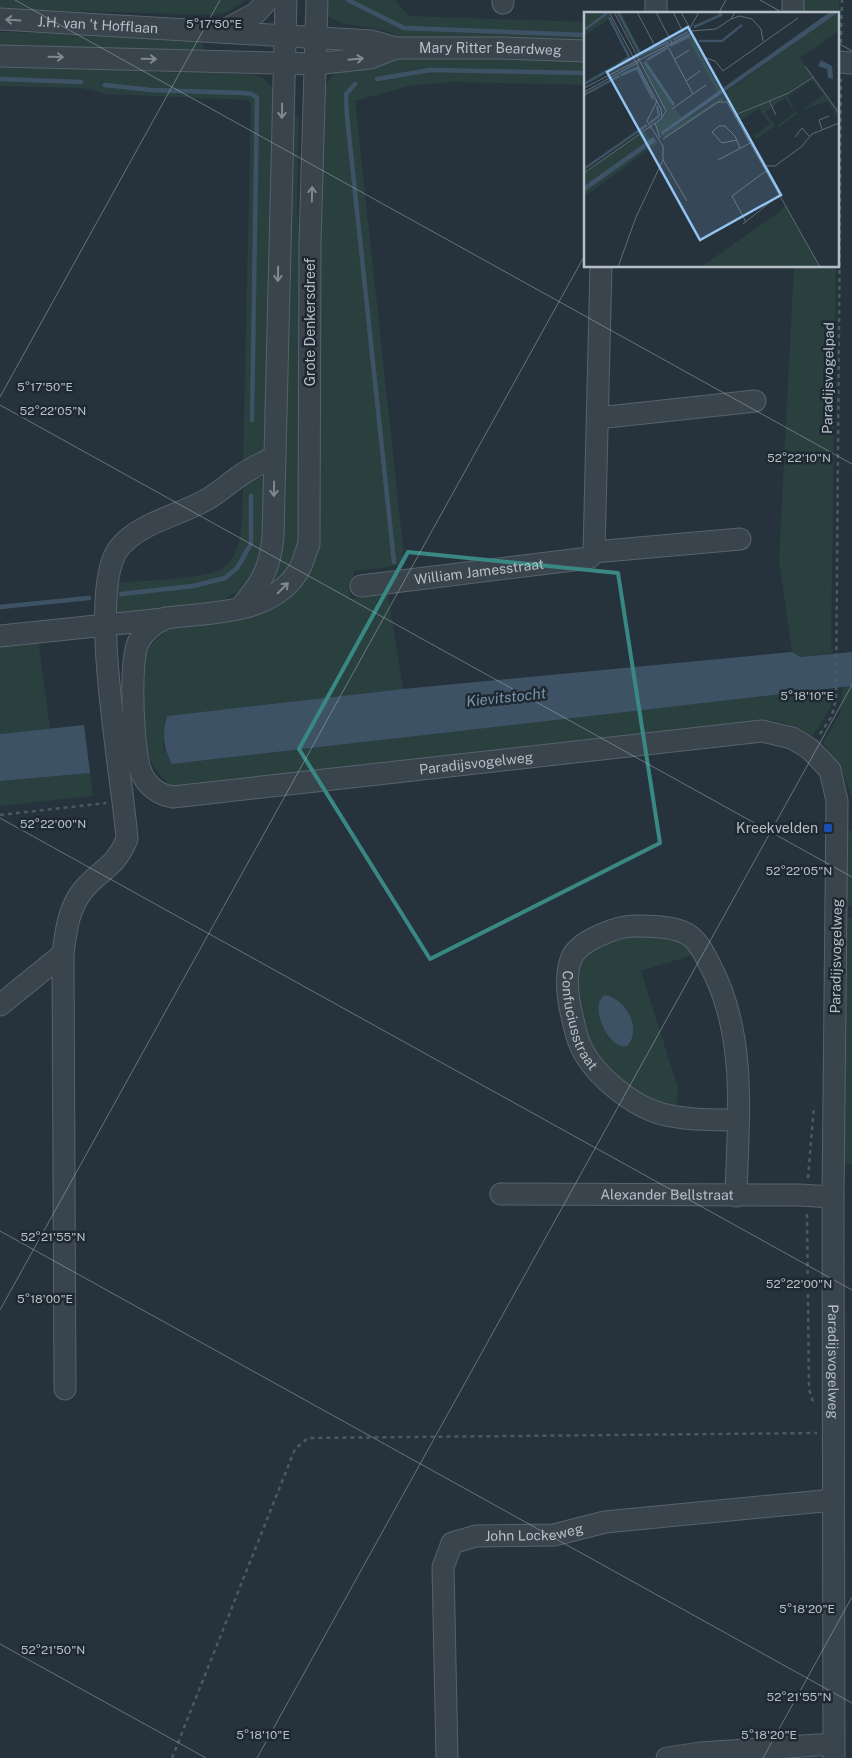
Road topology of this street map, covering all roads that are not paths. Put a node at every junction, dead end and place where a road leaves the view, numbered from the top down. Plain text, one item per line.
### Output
1 (268, 0) edge
2 (286, 0) edge
3 (316, 0) edge
4 (0, 19) edge
5 (219, 33) junction
6 (284, 36) junction
7 (316, 38) junction
8 (396, 48) junction
9 (584, 51) edge
10 (0, 56) edge
11 (283, 62) junction
12 (315, 64) junction
13 (601, 268) edge
14 (755, 401) dead end
15 (598, 418) junction
16 (274, 457) junction
17 (740, 539) dead end
18 (594, 552) junction
19 (361, 586) dead end
20 (240, 608) junction
21 (166, 618) junction
22 (105, 625) junction
23 (0, 636) edge
24 (150, 786) junction
25 (125, 808) junction
26 (844, 912) edge
27 (63, 954) junction
28 (0, 1005) edge
29 (738, 1120) junction
30 (502, 1194) dead end
31 (736, 1196) junction
32 (833, 1198) junction
33 (65, 1389) dead end
34 (835, 1440) edge
35 (833, 1500) junction
36 (833, 1751) edge
37 (447, 1758) edge
38 (667, 1758) edge

1 - 5 street
2 - 6 street
3 - 7 street, Grote Denkersdreef
5 -> 4 street, J.H. van 't Hofflaan
5 - 6 street, J.H. van 't Hofflaan
6 - 7 street, J.H. van 't Hofflaan
6 - 11 street
7 - 8 street, Mary Ritter Beardweg
7 - 12 street, Grote Denkersdreef
8 - 9 street, Mary Ritter Beardweg
12 -> 8 street, Mary Ritter Beardweg
10 -> 11 street
11 - 12 street, Mary Ritter Beardweg
11 -> 16 street
20 -> 12 street, Grote Denkersdreef
13 - 15 street
14 - 15 street
15 - 18 street
16 -> 20 street
16 - 22 street
17 - 18 street, William Jamesstraat
18 - 19 street, William Jamesstraat
20 - 21 street, Grote Denkersdreef
21 - 22 street
21 - 24 street, Grote Denkersdreef
22 - 23 street
22 - 25 street
24 - 25 street
24 - 26 street, Paradijsvogelweg
25 - 27 street
26 - 32 street, Paradijsvogelweg
27 - 28 street
27 - 33 street
29 - 29 street, Confuciusstraat
29 - 31 street, Confuciusstraat
30 - 31 street, Alexander Bellstraat
31 - 32 street, Alexander Bellstraat
32 - 34 street, Paradijsvogelweg
34 - 35 street, Paradijsvogelweg
35 - 36 street, Paradijsvogelweg
35 - 37 street, John Lockeweg
36 - 38 street

